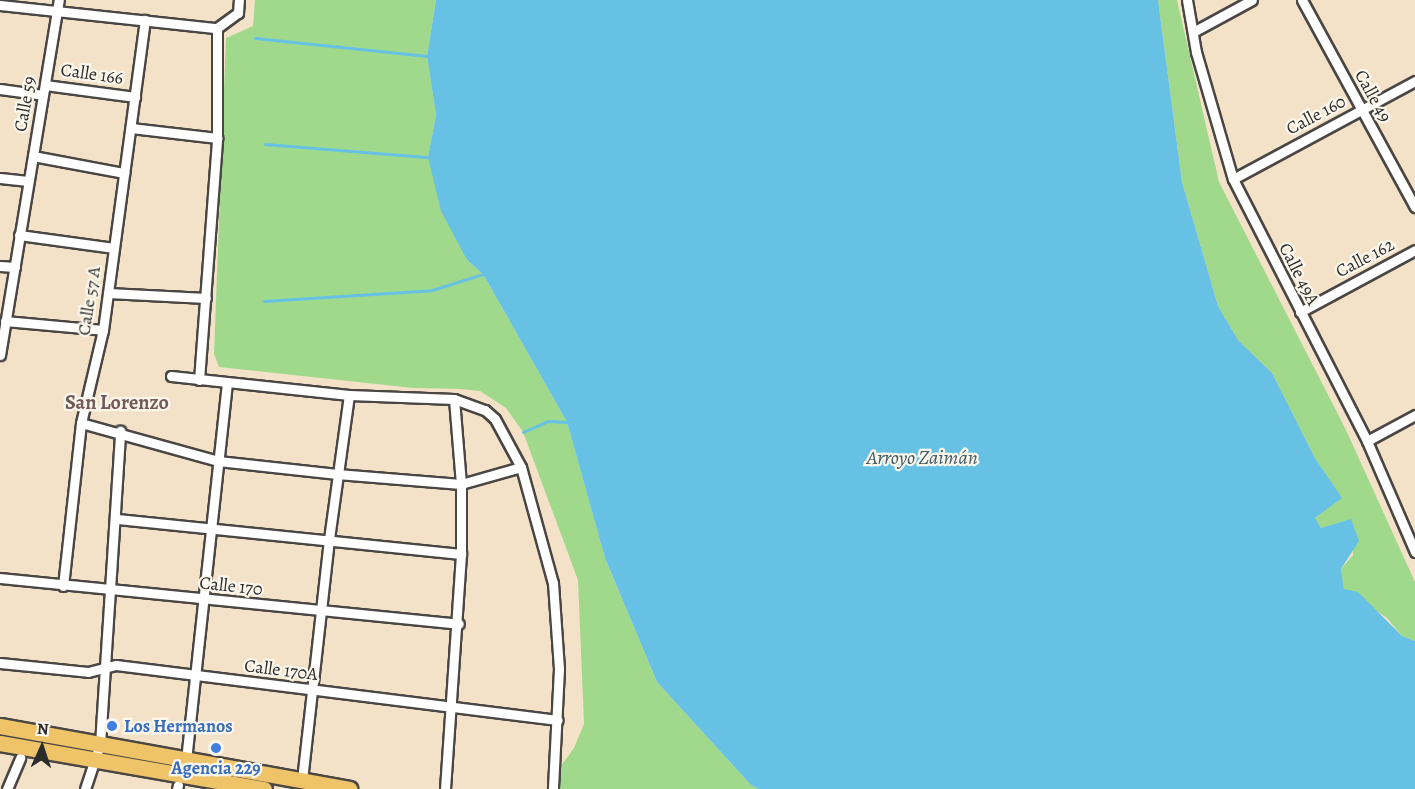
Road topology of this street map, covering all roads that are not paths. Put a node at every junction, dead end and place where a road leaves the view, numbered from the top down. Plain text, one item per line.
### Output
1 (59, 0) edge
2 (239, 0) edge
3 (1186, 0) edge
4 (1252, 0) edge
5 (1302, 0) edge
6 (0, 5) edge
7 (57, 10) junction
8 (145, 20) junction
9 (217, 28) junction
10 (1193, 32) junction
11 (1415, 81) edge
12 (0, 89) edge
13 (44, 90) junction
14 (135, 97) junction
15 (1362, 109) junction
16 (131, 128) junction
17 (217, 138) junction
18 (33, 156) junction
19 (124, 173) junction
20 (0, 178) edge
21 (1233, 179) junction
22 (28, 181) junction
23 (1415, 207) edge
24 (19, 235) junction
25 (114, 248) junction
26 (1415, 250) edge
27 (0, 266) edge
28 (15, 267) junction
29 (108, 293) junction
30 (206, 298) junction
31 (1300, 312) junction
32 (5, 321) junction
33 (103, 330) junction
34 (0, 355) edge
35 (171, 376) dead end
36 (199, 380) junction
37 (226, 383) junction
38 (349, 395) junction
39 (454, 399) junction
40 (1415, 415) edge
41 (81, 423) junction
42 (120, 431) junction
43 (1367, 441) junction
44 (218, 461) junction
45 (521, 467) junction
46 (337, 474) junction
47 (461, 484) junction
48 (117, 519) junction
49 (211, 529) junction
50 (329, 539) junction
51 (1415, 552) edge
52 (461, 554) junction
53 (0, 578) edge
54 (63, 586) junction
55 (111, 590) junction
56 (203, 600) junction
57 (320, 612) junction
58 (459, 624) junction
59 (0, 663) edge
60 (105, 668) junction
61 (196, 676) junction
62 (312, 691) junction
63 (454, 706) junction
64 (558, 720) junction
65 (0, 726) edge
66 (0, 743) edge
67 (100, 744) junction
68 (20, 758) dead end
69 (95, 760) junction
70 (186, 760) junction
71 (302, 780) junction
72 (262, 785) edge
73 (6, 789) edge
74 (85, 789) edge
75 (349, 789) edge
76 (445, 789) edge
77 (553, 789) edge

1 - 7 street, Calle 59
2 - 9 street
3 - 10 street, Calle 49A
4 - 10 street
5 - 15 street, Calle 49
6 - 7 street
7 - 8 street
7 - 13 street, Calle 59
8 - 9 street
8 - 14 street, Calle 57 A
9 - 17 street
10 - 21 street, Calle 49A
11 - 15 street, Calle 160
12 - 13 street, Calle 166
13 - 14 street, Calle 166
13 - 18 street, Calle 59
14 - 16 street, Calle 57 A
15 - 21 street, Calle 160
15 - 23 street, Calle 49
16 - 17 street
16 - 19 street, Calle 57 A
17 - 30 street
18 - 19 street
18 - 22 street, Calle 59
19 - 25 street, Calle 57 A
20 - 22 street
21 - 31 street, Calle 49A
22 - 24 street, Calle 59
24 - 25 street
24 - 28 street, Calle 59
25 - 29 street, Calle 57 A
26 - 31 street, Calle 162
27 - 28 street
28 - 32 street, Calle 59
29 - 30 street
29 - 33 street, Calle 57 A
30 - 36 street
31 - 43 street, Calle 49A
32 - 33 street
32 - 34 street, Calle 59
33 - 41 street, Calle 57 A
35 - 36 street
36 - 37 street
37 - 38 street
37 - 44 street
38 - 39 street
38 - 46 street
39 - 45 street
39 - 47 street
40 - 43 street
41 - 42 street
41 - 54 street, Calle 57 A
42 - 44 street
42 - 48 street
43 - 51 street, Calle 49A
44 - 46 street
44 - 49 street
45 - 47 street
45 - 64 street
46 - 47 street
46 - 50 street
47 - 52 street
48 - 49 street
48 - 55 street
49 - 50 street
49 - 56 street
50 - 52 street
50 - 57 street
52 - 58 street
53 - 54 street, Calle 170
54 - 55 street, Calle 170
55 - 56 street, Calle 170
55 - 60 street
56 - 57 street, Calle 170
56 - 61 street
57 - 58 street, Calle 170
57 - 62 street
58 - 63 street
59 - 60 street, Calle 170A
60 - 61 street, Calle 170A
60 - 67 street
61 - 62 street, Calle 170A
61 - 70 street
62 - 63 street, Calle 170A
62 - 71 street
63 - 64 street, Calle 170A
63 - 76 street
64 - 77 street
65 - 67 main road
66 - 69 main road
67 - 69 street
67 - 70 main road
68 - 73 street
69 - 72 main road
69 - 74 street
70 - 72 main road
71 - 72 main road
71 - 75 main road

